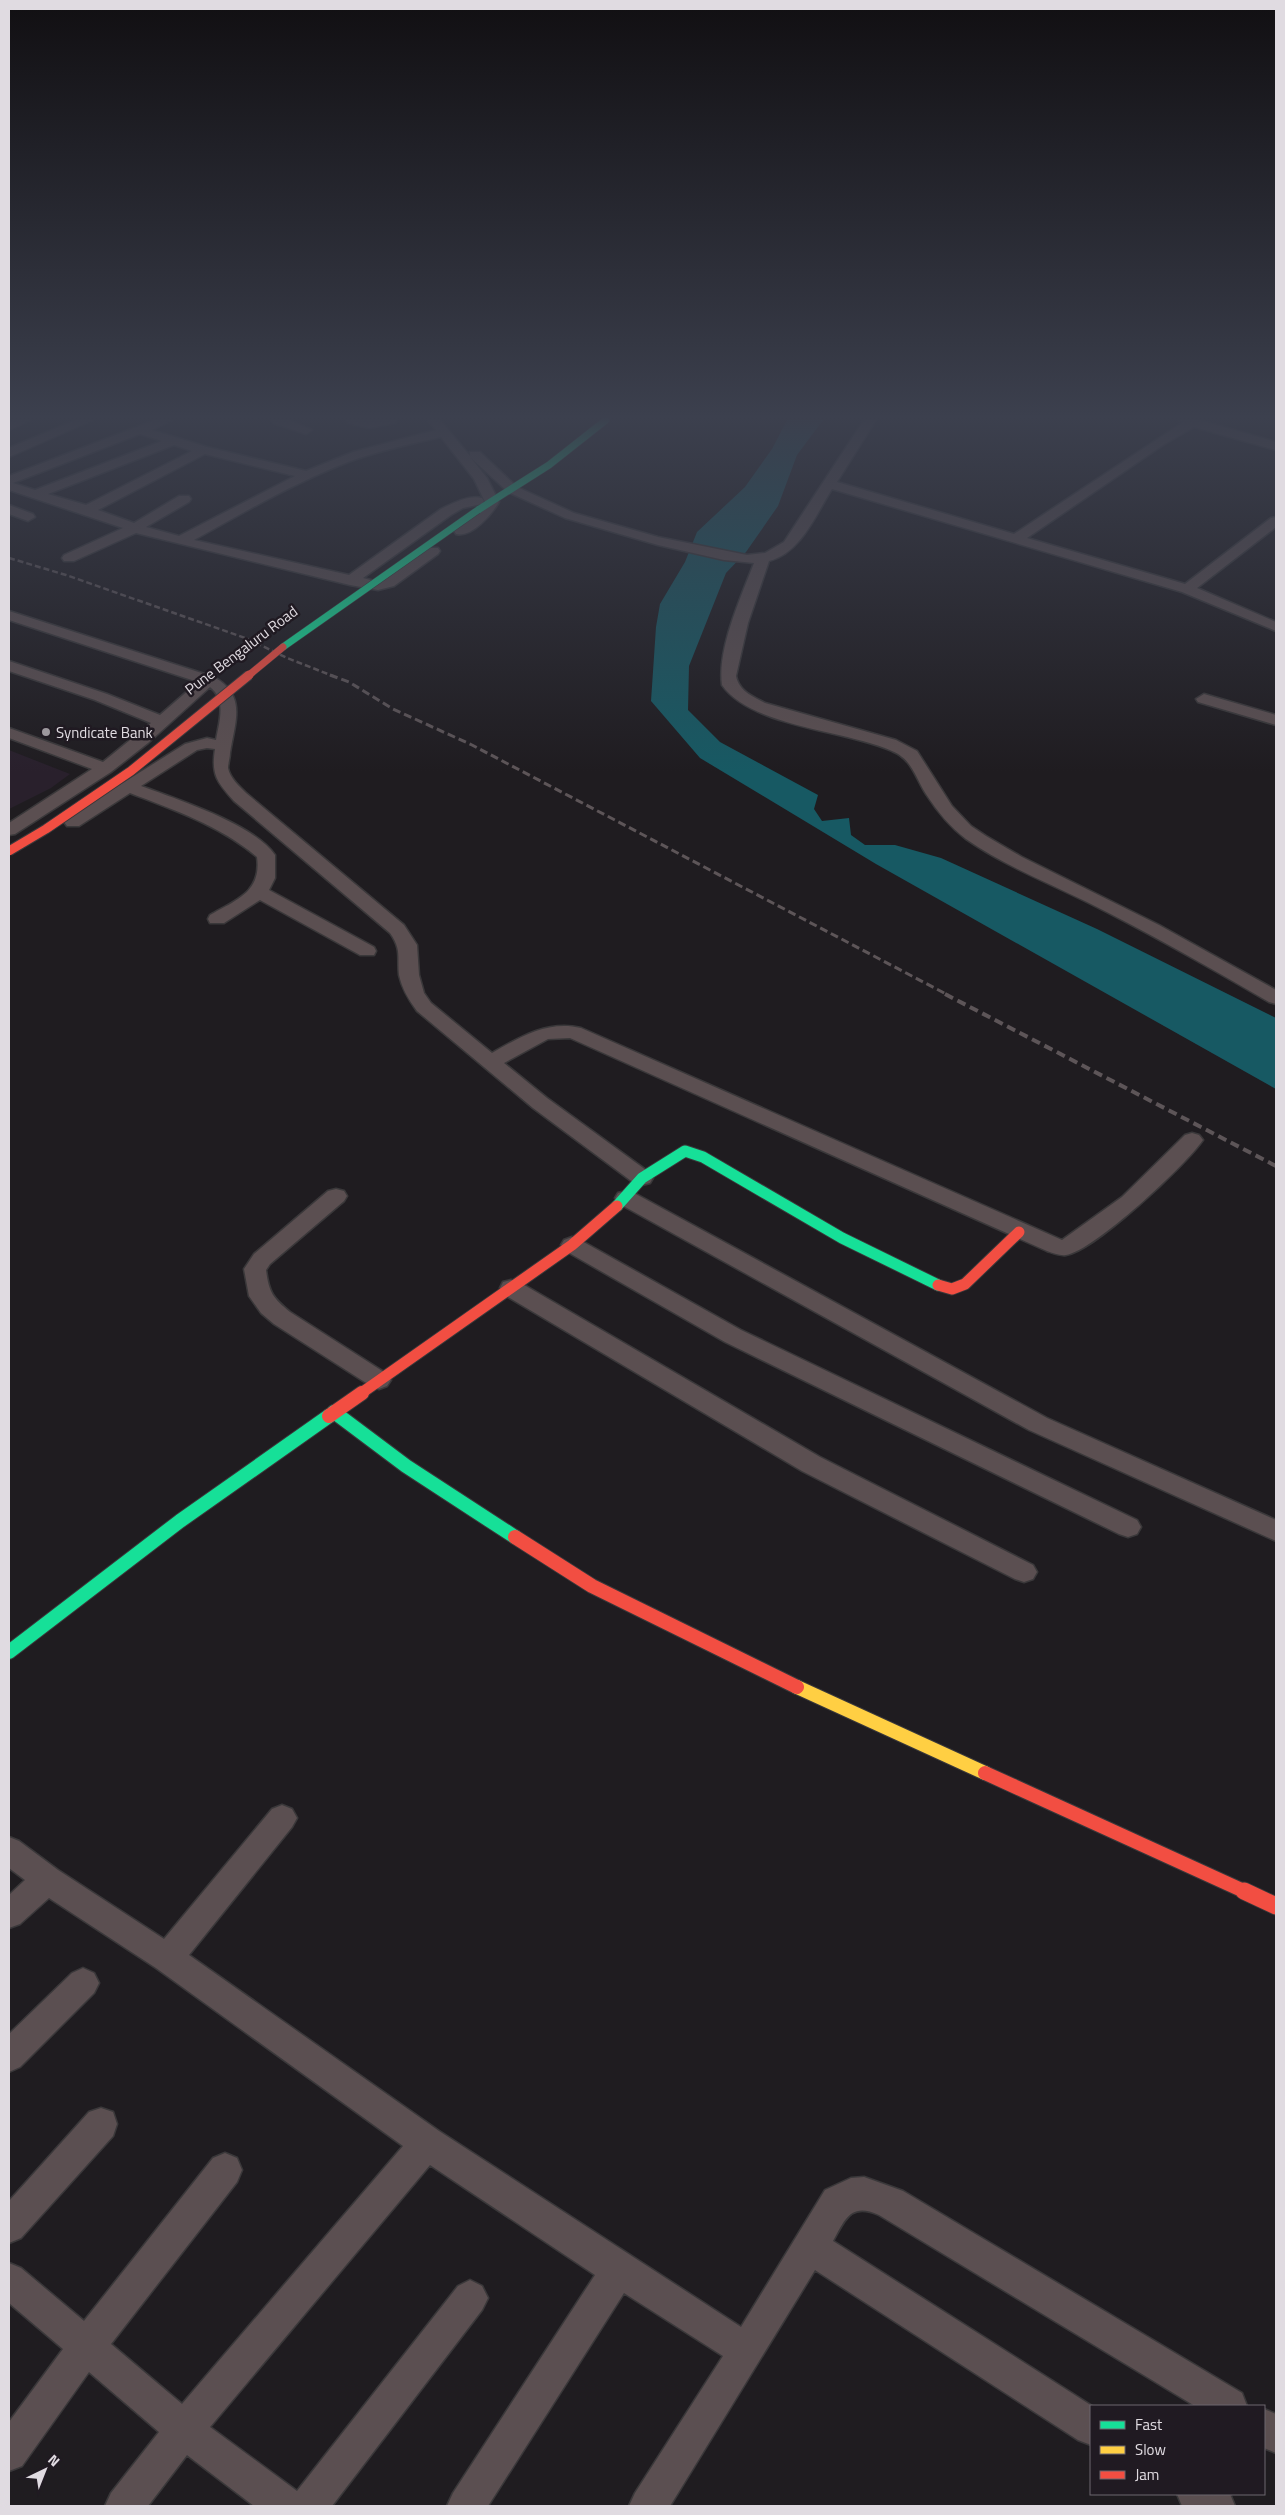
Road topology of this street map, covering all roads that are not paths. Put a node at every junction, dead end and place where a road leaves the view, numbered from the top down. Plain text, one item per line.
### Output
1 (114, 537) edge
2 (168, 537) edge
3 (188, 537) edge
4 (411, 537) edge
5 (429, 537) edge
6 (433, 537) edge
7 (451, 537) edge
8 (646, 537) edge
9 (794, 537) edge
10 (1010, 537) edge
11 (1256, 537) edge
12 (1016, 539) joint
13 (181, 541) junction
14 (69, 558) dead end
15 (763, 558) junction
16 (350, 581) junction
17 (1187, 589) junction
18 (9, 616) edge
19 (1276, 627) edge
20 (9, 666) edge
21 (209, 680) junction
22 (1204, 699) dead end
23 (1276, 720) edge
24 (162, 722) junction
25 (9, 733) edge
26 (222, 746) junction
27 (105, 768) junction
28 (129, 787) junction
29 (9, 830) edge
30 (9, 839) edge
31 (9, 851) edge
32 (9, 862) edge
33 (259, 892) junction
34 (218, 919) dead end
35 (367, 951) dead end
36 (1276, 998) edge
37 (491, 1062) junction
38 (1192, 1140) dead end
39 (642, 1178) junction
40 (336, 1196) dead end
41 (626, 1198) junction
42 (1019, 1232) junction
43 (572, 1246) junction
44 (511, 1288) junction
45 (379, 1380) junction
46 (334, 1412) junction
47 (1128, 1527) dead end
48 (1276, 1531) edge
49 (1024, 1572) dead end
50 (9, 1652) edge
51 (282, 1818) dead end
52 (9, 1850) edge
53 (47, 1880) junction
54 (1276, 1906) edge
55 (9, 1914) edge
56 (167, 1958) junction
57 (83, 1983) dead end
58 (9, 2056) edge
59 (101, 2124) dead end
60 (427, 2143) junction
61 (225, 2170) dead end
62 (9, 2226) edge
63 (810, 2247) junction
64 (619, 2270) junction
65 (9, 2280) edge
66 (470, 2298) dead end
67 (86, 2347) junction
68 (747, 2351) junction
69 (1227, 2405) edge
70 (1090, 2426) edge
71 (1265, 2428) edge
72 (184, 2430) junction
73 (1276, 2434) edge
74 (9, 2453) edge
75 (1198, 2495) edge
76 (124, 2506) edge
77 (285, 2506) edge
78 (309, 2506) edge
79 (466, 2506) edge
80 (648, 2506) edge
81 (1216, 2506) edge

1 - 14 street
2 - 13 street
3 - 13 street
4 - 16 street
5 - 30 main road, Pune Bengaluru Road
6 - 31 main road, bridge
7 - 16 street
8 - 15 street
9 - 15 street
10 - 12 street
11 - 17 street
12 - 17 street
13 - 16 street
15 - 36 street
17 - 19 street
18 - 21 street
20 - 24 street
21 - 24 street
21 - 26 street
22 - 23 street
24 - 27 street
25 - 27 street
26 - 28 street
26 - 37 street
27 - 29 street
28 - 32 street
28 - 33 street
33 - 34 street
33 - 35 street
37 - 39 street
37 - 42 street
38 - 42 street
39 - 41 main road
39 - 42 main road
40 - 45 street
41 - 43 main road
41 - 48 street
43 - 44 main road
43 - 47 street
44 - 45 main road
44 - 49 street
45 - 46 main road
46 - 50 main road
46 - 54 main road
51 - 56 street
52 - 53 street
53 - 55 street
53 - 56 street
56 - 60 street
57 - 58 street
59 - 62 street
60 - 64 street
60 - 72 street
61 - 67 street
63 - 68 street
63 - 69 street
63 - 70 street
64 - 68 street
64 - 79 street
65 - 67 street
66 - 78 street
67 - 72 street
67 - 74 street
68 - 80 street
71 - 73 street
72 - 76 street
72 - 77 street
75 - 81 street

